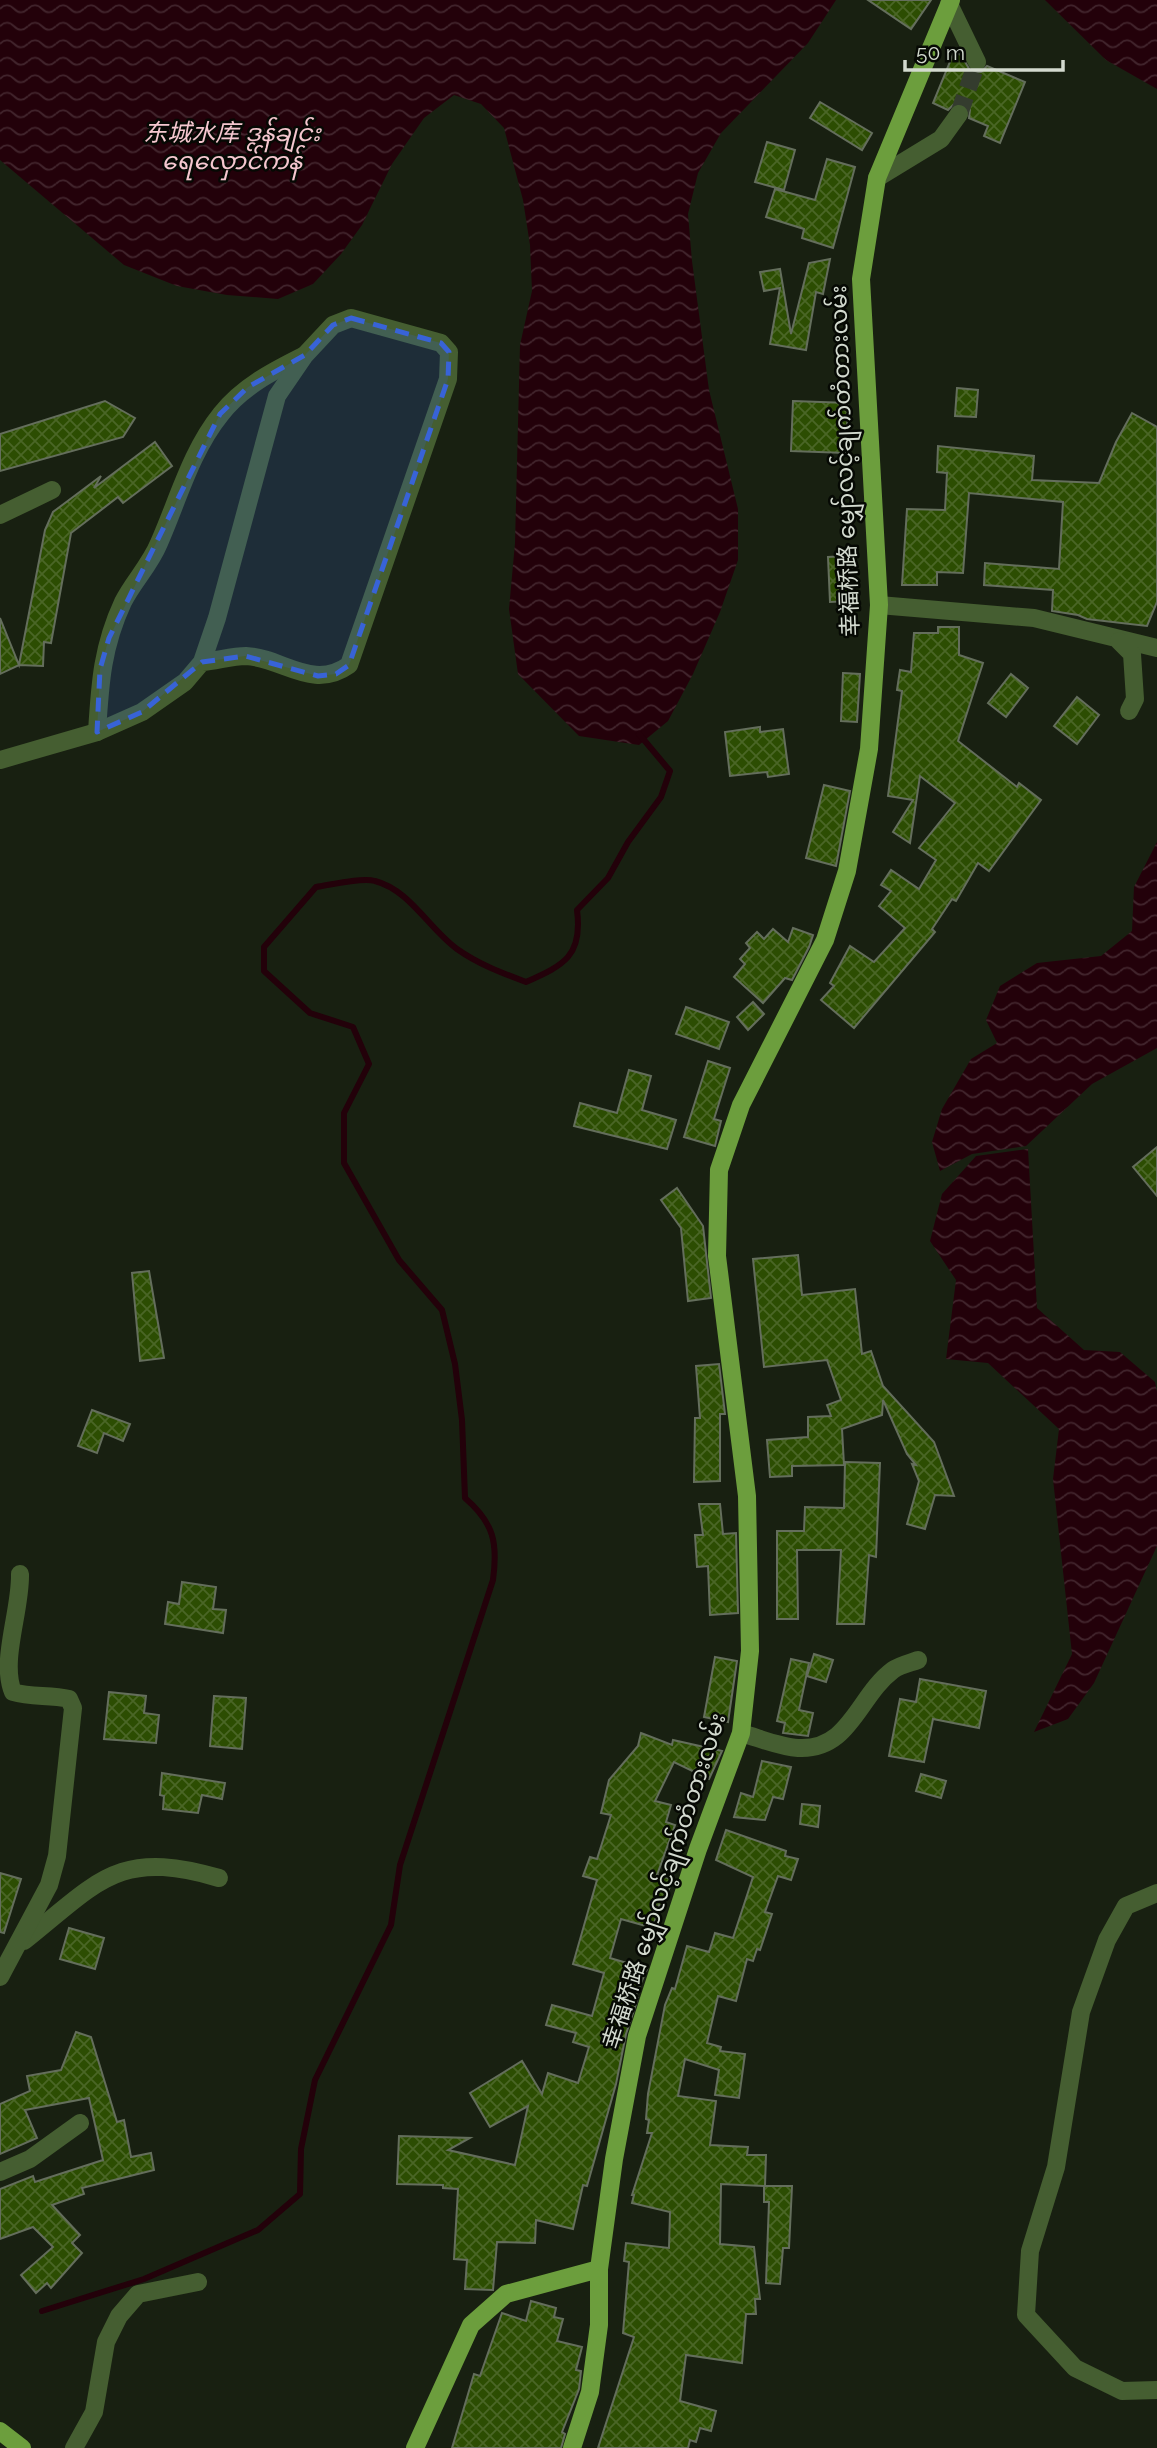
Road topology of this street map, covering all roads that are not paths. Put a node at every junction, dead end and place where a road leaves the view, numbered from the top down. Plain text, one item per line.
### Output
1 (950, 2) edge
2 (977, 62) tunnel mouth
3 (959, 114) tunnel mouth
4 (877, 178) junction
5 (305, 355) junction
6 (51, 490) dead end
7 (0, 515) edge
8 (879, 605) junction
9 (1119, 641) junction
10 (1157, 648) edge
11 (202, 662) junction
12 (1129, 711) dead end
13 (97, 732) junction
14 (0, 760) edge
15 (20, 1574) dead end
16 (918, 1660) dead end
17 (741, 1733) junction
18 (219, 1878) dead end
19 (1157, 1893) edge
20 (18, 1945) junction
21 (0, 1977) edge
22 (79, 2123) dead end
23 (0, 2172) edge
24 (599, 2269) junction
25 (198, 2282) dead end
26 (1157, 2390) edge
27 (0, 2431) edge
28 (22, 2448) edge
29 (74, 2448) edge
30 (415, 2448) edge
31 (572, 2448) edge

1 - 2 street
1 - 4 main road, 幸福桥路 မျှော်လင့်ချက်တံတားလမ်း
3 - 4 street
4 - 8 main road, 幸福桥路 မျှော်လင့်ချက်တံတားလမ်း
5 - 11 street
5 - 11 street
5 - 13 street
6 - 7 street
8 - 9 street
8 - 17 main road, 幸福桥路 မျှော်လင့်ချက်တံတားလမ်း
9 - 10 street
9 - 12 street
11 - 13 street
13 - 14 street
15 - 20 street
16 - 17 street
17 - 24 main road, 幸福桥路 မျှော်လင့်ချက်တံတားလမ်း
18 - 20 street
19 - 26 street
20 - 21 street
22 - 23 street
24 - 30 main road
24 - 31 main road, 幸福桥路 မျှော်လင့်ချက်တံတားလမ်း
25 - 29 street
27 - 28 main road

